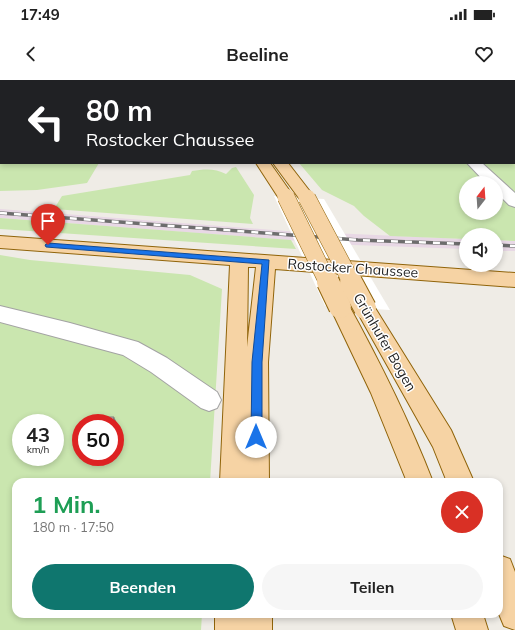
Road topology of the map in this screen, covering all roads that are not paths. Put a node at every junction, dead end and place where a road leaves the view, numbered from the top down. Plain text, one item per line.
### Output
1 (264, 164) edge
2 (281, 164) edge
3 (475, 164) edge
4 (488, 176) edge
5 (503, 190) edge
6 (515, 202) edge
7 (0, 242) edge
8 (239, 260) junction
9 (266, 262) junction
10 (515, 280) edge
11 (0, 314) edge
12 (209, 400) dead end
13 (233, 478) edge
14 (256, 478) edge
15 (419, 478) edge
16 (459, 478) edge
17 (503, 573) edge
18 (503, 581) edge
19 (515, 594) edge
20 (515, 615) edge
21 (231, 618) edge
22 (256, 618) edge
23 (459, 618) edge
24 (468, 618) edge
25 (231, 630) edge
26 (256, 630) edge
27 (461, 630) edge
28 (472, 630) edge

1 - 15 main road, Grünhufer Bogen, bridge
2 - 16 main road, Grünhufer Bogen, bridge
3 - 4 street
5 - 6 street
7 - 8 main road, Rostocker Chaussee
8 - 9 main road, Rostocker Chaussee
8 - 13 main road
9 - 10 main road, Rostocker Chaussee
9 - 14 main road
11 - 12 street
17 - 19 main road
18 - 20 main road
21 - 25 main road
22 - 26 main road
23 - 27 main road
24 - 28 main road

